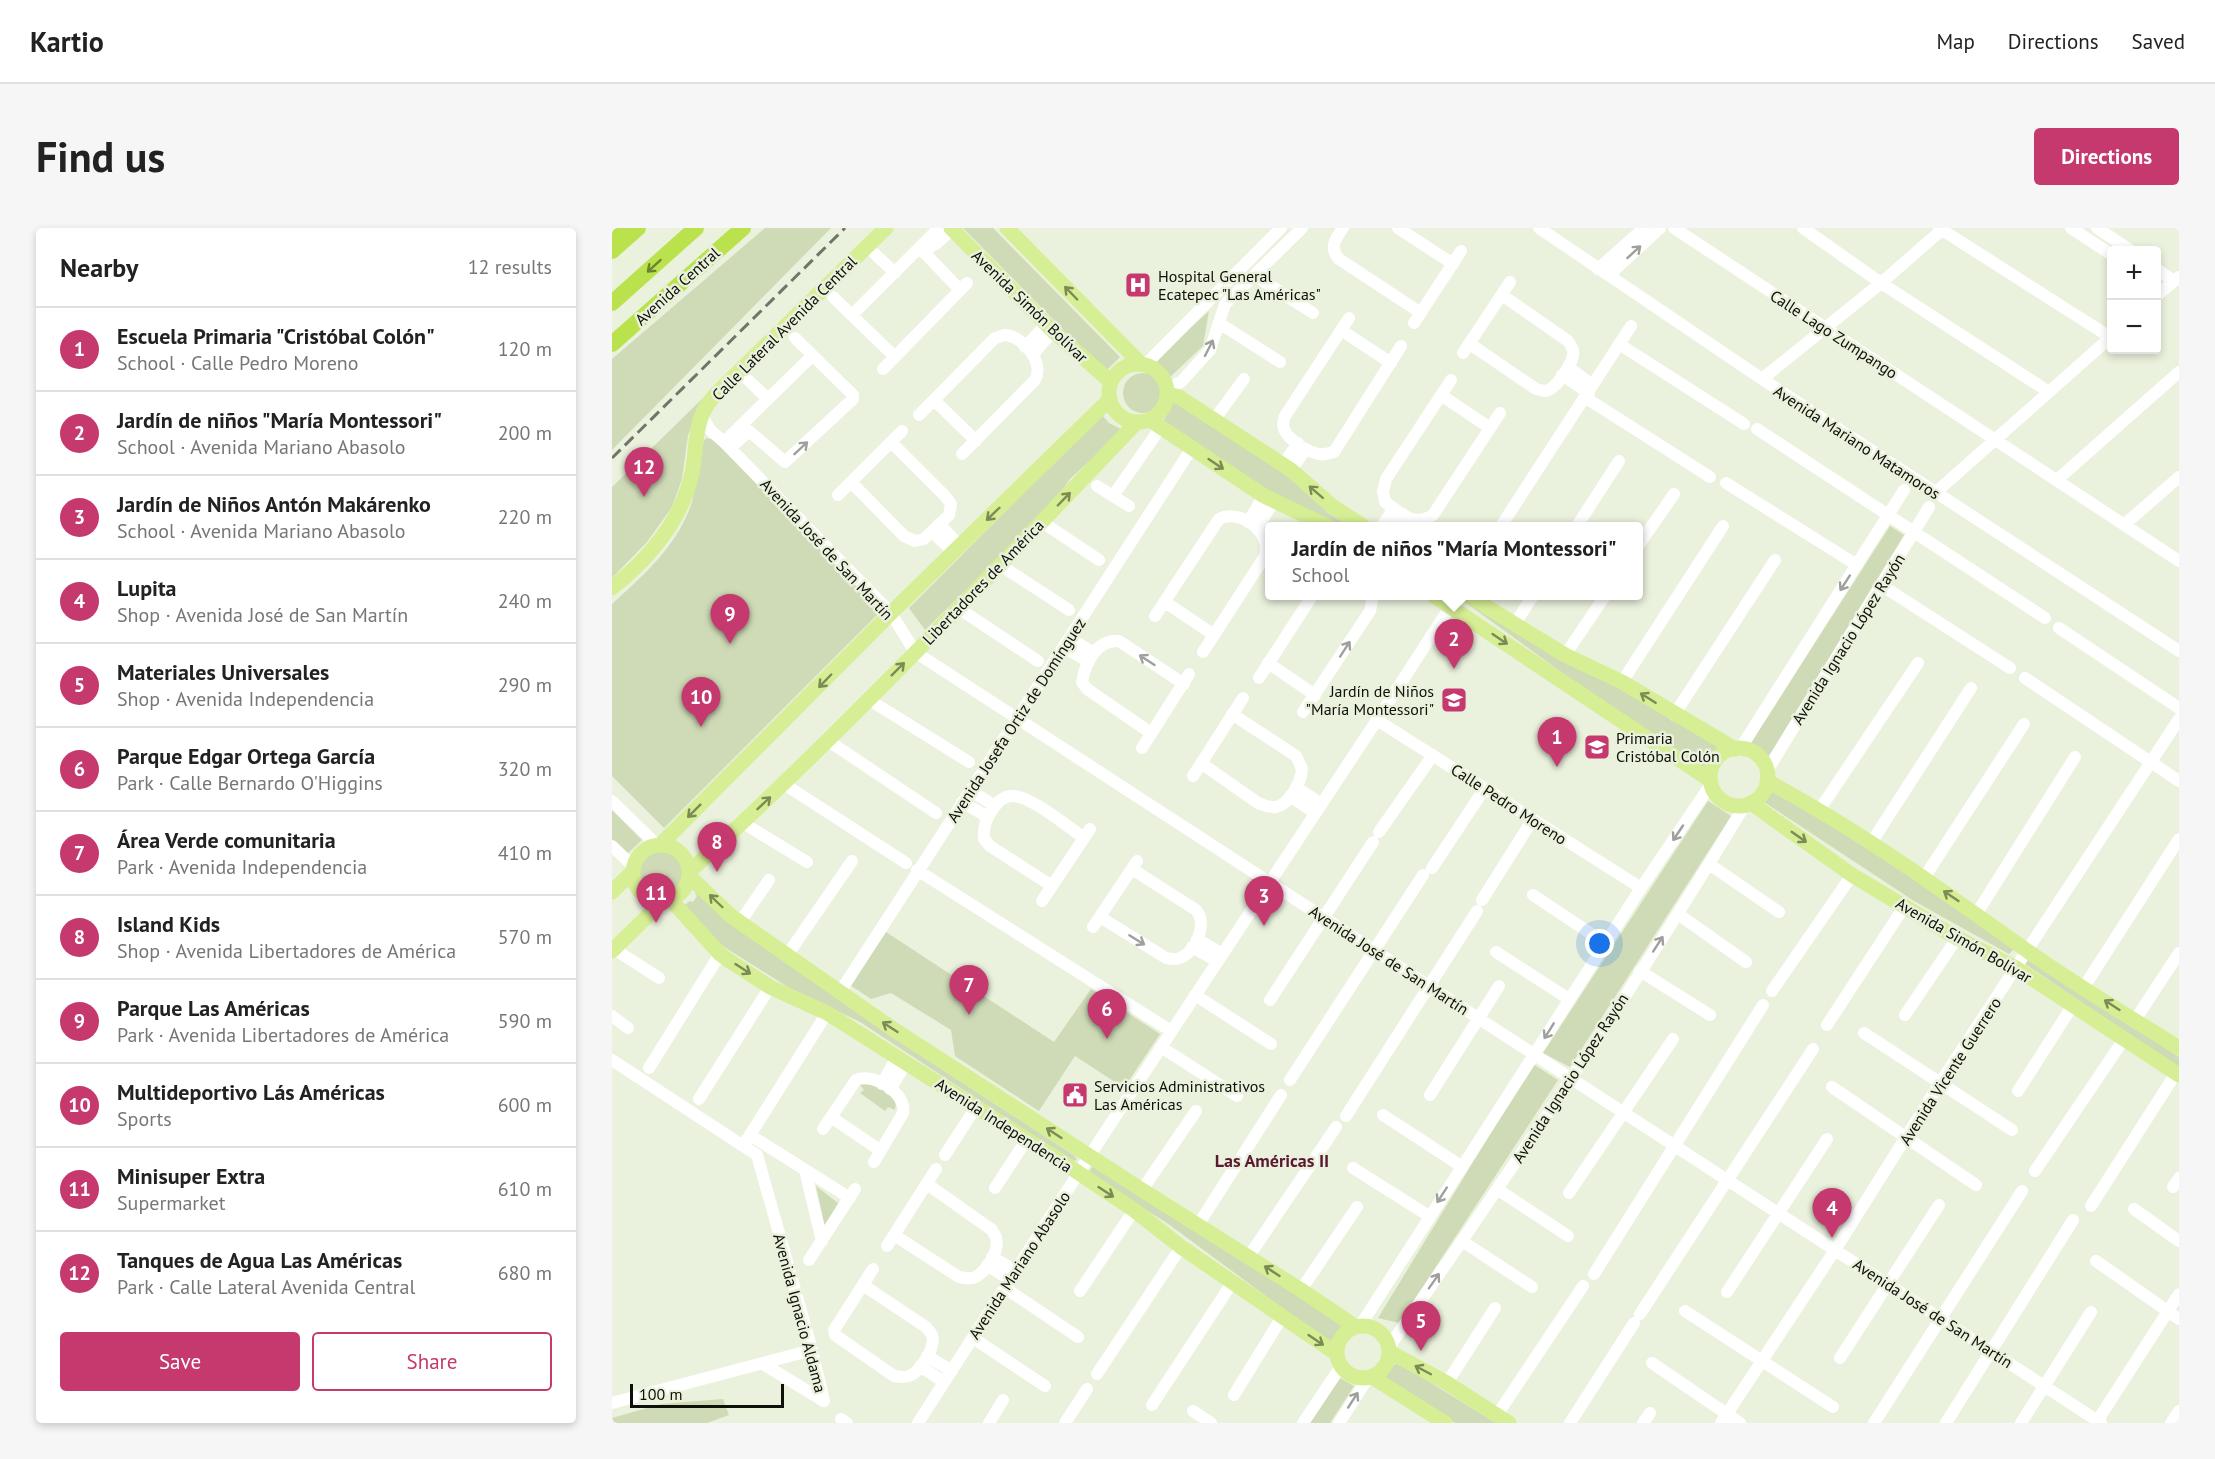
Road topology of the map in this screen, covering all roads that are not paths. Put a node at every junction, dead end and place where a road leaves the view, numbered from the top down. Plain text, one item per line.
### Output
1 (619, 228) edge
2 (638, 228) edge
3 (696, 228) edge
4 (743, 228) edge
5 (886, 228) edge
6 (947, 228) edge
7 (1007, 228) edge
8 (1281, 228) edge
9 (1302, 228) edge
10 (1398, 228) edge
11 (1539, 228) edge
12 (1644, 228) edge
13 (1660, 228) edge
14 (1674, 228) edge
15 (1803, 228) edge
16 (2071, 228) edge
17 (1339, 229) edge
18 (1942, 229) edge
19 (2102, 229) edge
20 (612, 234) edge
21 (2125, 246) edge
22 (612, 251) edge
23 (919, 251) junction
24 (1461, 251) dead end
25 (2107, 252) edge
26 (875, 254) dead end
27 (1453, 264) junction
28 (2161, 271) edge
29 (1603, 272) junction
30 (895, 273) junction
31 (1254, 275) junction
32 (2176, 279) edge
33 (1510, 282) dead end
34 (1881, 283) junction
35 (2161, 289) edge
36 (1502, 295) junction
37 (833, 297) dead end
38 (612, 303) edge
39 (1313, 313) dead end
40 (852, 315) junction
41 (1349, 318) dead end
42 (1219, 323) junction
43 (1631, 326) dead end
44 (1050, 327) junction
45 (1824, 328) junction
46 (1341, 330) junction
47 (2107, 334) edge
48 (795, 338) dead end
49 (2107, 341) edge
50 (612, 344) edge
51 (1619, 344) junction
52 (1401, 346) dead end
53 (1029, 350) junction
54 (812, 356) junction
55 (895, 357) junction
56 (1280, 362) dead end
57 (1391, 363) junction
58 (1143, 364) junction
59 (883, 369) dead end
60 (1565, 371) junction
61 (2179, 372) edge
62 (1244, 379) dead end
63 (1762, 379) junction
64 (748, 380) dead end
65 (1451, 380) dead end
66 (1111, 382) junction
67 (1168, 391) junction
68 (1589, 392) junction
69 (2049, 392) junction
70 (1441, 395) junction
71 (767, 398) junction
72 (1110, 399) junction
73 (934, 400) junction
74 (1500, 413) dead end
75 (919, 415) dead end
76 (702, 416) junction
77 (1214, 420) junction
78 (1149, 423) junction
79 (1744, 424) dead end
80 (1490, 428) junction
81 (1757, 429) dead end
82 (902, 431) dead end
83 (1996, 439) junction
84 (976, 441) junction
85 (891, 442) junction
86 (727, 445) junction
87 (1302, 446) junction
88 (1192, 448) junction
89 (962, 454) dead end
90 (1619, 461) dead end
91 (1287, 467) junction
92 (1710, 477) dead end
93 (2179, 477) edge
94 (2058, 480) junction
95 (851, 482) junction
96 (1726, 483) dead end
97 (1097, 486) dead end
98 (1904, 490) dead end
99 (1935, 493) junction
100 (1674, 494) dead end
101 (838, 495) dead end
102 (1113, 496) junction
103 (1269, 499) junction
104 (1129, 506) dead end
105 (1929, 507) dead end
106 (1399, 511) junction
107 (1888, 516) junction
108 (1042, 522) junction
109 (1318, 522) edge
110 (1357, 522) edge
111 (1387, 522) edge
112 (1396, 522) edge
113 (1504, 522) edge
114 (1580, 522) edge
115 (2125, 524) junction
116 (1252, 525) junction
117 (1723, 526) dead end
118 (936, 528) junction
119 (1913, 532) junction
120 (1265, 537) edge
121 (1643, 539) edge
122 (957, 549) junction
123 (1265, 556) edge
124 (1099, 560) dead end
125 (1775, 560) dead end
126 (2179, 561) edge
127 (1000, 565) junction
128 (1857, 565) junction
129 (1881, 585) junction
130 (612, 588) edge
131 (1309, 600) edge
132 (1372, 600) edge
133 (1475, 600) edge
134 (1530, 600) edge
135 (1602, 600) edge
136 (1454, 601) edge
137 (1165, 602) junction
138 (958, 608) junction
139 (1069, 610) dead end
140 (891, 613) junction
141 (1155, 616) dead end
142 (2046, 618) dead end
143 (1514, 625) junction
144 (2059, 628) dead end
145 (1214, 635) junction
146 (1066, 643) junction
147 (2179, 651) edge
148 (915, 652) junction
149 (1203, 652) dead end
150 (1565, 655) junction
151 (1091, 657) junction
152 (1038, 661) dead end
153 (1268, 663) junction
154 (1918, 663) dead end
155 (2010, 668) dead end
156 (1259, 678) dead end
157 (2025, 678) dead end
158 (1622, 682) junction
159 (1971, 688) dead end
160 (1315, 695) junction
161 (1243, 698) dead end
162 (868, 699) junction
163 (2179, 708) edge
164 (1303, 712) dead end
165 (1232, 714) junction
166 (1674, 715) junction
167 (1017, 718) junction
168 (2179, 719) edge
169 (1377, 720) junction
170 (2024, 724) dead end
171 (1151, 734) junction
172 (827, 740) junction
173 (1142, 748) dead end
174 (1737, 749) junction
175 (1433, 755) junction
176 (2075, 757) dead end
177 (969, 762) dead end
178 (1201, 763) junction
179 (2150, 763) junction
180 (1192, 776) dead end
181 (1767, 776) junction
182 (2179, 781) edge
183 (1711, 782) junction
184 (784, 784) junction
185 (1485, 789) junction
186 (970, 790) junction
187 (1293, 792) junction
188 (612, 801) edge
189 (962, 802) junction
190 (1748, 804) junction
191 (1318, 809) junction
192 (1820, 809) junction
193 (991, 812) junction
194 (936, 813) dead end
195 (1533, 819) junction
196 (743, 823) junction
197 (2179, 839) edge
198 (1871, 843) junction
199 (659, 845) junction
200 (612, 846) edge
201 (852, 861) dead end
202 (807, 862) dead end
203 (906, 863) dead end
204 (1709, 864) junction
205 (633, 869) junction
206 (917, 870) junction
207 (690, 874) junction
208 (1852, 875) junction
209 (1924, 878) junction
210 (769, 880) dead end
211 (1269, 882) junction
212 (1052, 886) junction
213 (1641, 888) junction
214 (612, 892) edge
215 (1533, 896) dead end
216 (667, 901) junction
217 (1042, 901) dead end
218 (1904, 907) junction
219 (1779, 912) dead end
220 (1977, 913) junction
221 (1678, 914) junction
222 (1324, 918) junction
223 (740, 922) junction
224 (1957, 938) junction
225 (1195, 943) junction
226 (1605, 943) junction
227 (613, 950) edge
228 (1375, 951) junction
229 (2027, 951) junction
230 (1496, 952) dead end
231 (2179, 953) edge
232 (720, 954) junction
233 (788, 954) junction
234 (1220, 958) junction
235 (1746, 962) dead end
236 (2016, 968) junction
237 (1640, 971) junction
238 (659, 978) dead end
239 (1429, 986) junction
240 (1499, 986) dead end
241 (770, 987) junction
242 (2084, 987) junction
243 (1772, 991) dead end
244 (840, 992) junction
245 (1195, 995) junction
246 (1569, 999) junction
247 (1270, 1000) dead end
248 (1763, 1005) dead end
249 (2073, 1005) junction
250 (827, 1013) junction
251 (1710, 1015) dead end
252 (1905, 1015) dead end
253 (612, 1016) edge
254 (1478, 1018) junction
255 (2135, 1020) junction
256 (1827, 1025) dead end
257 (628, 1028) dead end
258 (1171, 1031) junction
259 (1864, 1033) dead end
260 (1674, 1039) dead end
261 (2124, 1039) junction
262 (1271, 1044) dead end
263 (1161, 1047) junction
264 (2179, 1048) edge
265 (1813, 1049) dead end
266 (1534, 1054) junction
267 (612, 1060) edge
268 (902, 1060) junction
269 (649, 1068) dead end
270 (2178, 1074) edge
271 (1570, 1078) junction
272 (1290, 1080) dead end
273 (1940, 1083) junction
274 (886, 1086) junction
275 (1832, 1087) dead end
276 (2018, 1091) dead end
277 (1281, 1095) dead end
278 (1430, 1095) dead end
279 (1237, 1096) dead end
280 (699, 1099) dead end
281 (976, 1107) junction
282 (1196, 1111) dead end
283 (1624, 1113) junction
284 (1383, 1115) dead end
285 (1346, 1116) dead end
286 (831, 1117) junction
287 (1336, 1127) dead end
288 (822, 1129) dead end
289 (2012, 1130) dead end
290 (1906, 1138) junction
291 (1026, 1139) junction
292 (1827, 1139) dead end
293 (746, 1140) junction
294 (1675, 1146) junction
295 (881, 1151) junction
296 (945, 1155) dead end
297 (1090, 1155) junction
298 (873, 1162) dead end
299 (1461, 1166) junction
300 (1353, 1168) dead end
301 (936, 1169) dead end
302 (805, 1170) junction
303 (2035, 1171) dead end
304 (1078, 1173) junction
305 (1727, 1180) junction
306 (927, 1184) junction
307 (1976, 1185) dead end
308 (995, 1188) dead end
309 (1497, 1189) junction
310 (1142, 1190) junction
311 (2022, 1191) dead end
312 (1569, 1193) dead end
313 (1939, 1205) dead end
314 (2091, 1206) dead end
315 (1357, 1207) dead end
316 (2134, 1209) dead end
317 (1134, 1210) junction
318 (1779, 1213) junction
319 (1429, 1215) junction
320 (2073, 1221) dead end
321 (1198, 1225) junction
322 (894, 1235) junction
323 (1568, 1236) dead end
324 (822, 1241) junction
325 (1462, 1241) junction
326 (2179, 1241) edge
327 (887, 1246) dead end
328 (1181, 1247) junction
329 (1835, 1250) junction
330 (1249, 1256) junction
331 (809, 1260) dead end
332 (989, 1261) junction
333 (2096, 1261) dead end
334 (873, 1269) dead end
335 (1594, 1274) dead end
336 (1010, 1280) junction
337 (1232, 1283) junction
338 (1888, 1284) junction
339 (863, 1285) junction
340 (1583, 1286) dead end
341 (1532, 1287) dead end
342 (1301, 1290) junction
343 (1080, 1292) dead end
344 (1727, 1292) dead end
345 (2179, 1294) edge
346 (1495, 1308) dead end
347 (1685, 1311) dead end
348 (2168, 1311) junction
349 (2091, 1312) dead end
350 (1282, 1317) junction
351 (1940, 1319) junction
352 (2179, 1319) edge
353 (1358, 1326) junction
354 (1078, 1337) dead end
355 (973, 1338) junction
356 (1389, 1349) junction
357 (812, 1350) junction
358 (1991, 1352) junction
359 (1840, 1358) dead end
360 (1339, 1360) junction
361 (924, 1361) junction
362 (1652, 1363) dead end
363 (1762, 1363) junction
364 (763, 1364) junction
365 (952, 1371) junction
366 (1097, 1374) dead end
367 (1370, 1377) junction
368 (944, 1382) junction
369 (1447, 1383) junction
370 (1045, 1386) dead end
371 (2044, 1386) junction
372 (1087, 1389) dead end
373 (1234, 1395) dead end
374 (1003, 1400) dead end
375 (612, 1402) edge
376 (1152, 1405) dead end
377 (1833, 1407) dead end
378 (2179, 1411) edge
379 (1193, 1412) dead end
380 (1503, 1419) edge
381 (1724, 1419) edge
382 (2098, 1422) edge
383 (918, 1423) edge
384 (989, 1423) edge
385 (1065, 1423) edge
386 (1212, 1423) edge
387 (1303, 1423) edge
388 (1339, 1423) edge
389 (1445, 1423) edge
390 (1570, 1423) edge
391 (1740, 1423) edge
392 (1874, 1423) edge
393 (1946, 1423) edge
394 (2021, 1423) edge
395 (2171, 1423) edge

1 - 20 highway
2 - 22 highway
3 -> 38 highway, Avenida Central
4 - 50 highway, Avenida Central
5 - 76 main road, Calle Lateral Avenida Central
6 - 23 street
6 - 44 main road, Avenida Simón Bolívar
58 -> 7 main road
8 - 58 street
9 - 31 street
10 - 27 street
11 - 29 street, Avenida Mariano Matamoros
12 - 29 street
29 -> 13 street
14 - 45 street, Calle Lago Zumpango
15 - 34 street
16 - 25 street
17 - 27 street
18 - 34 street
18 - 47 street
19 - 21 street
23 - 30 street
23 - 55 street
24 - 27 street
26 - 30 street
28 - 32 street
29 - 63 street, Avenida Mariano Matamoros
30 - 40 street
31 - 39 street
31 - 42 street
32 - 35 street
33 - 36 street
34 - 45 street
34 - 69 street
36 - 60 street
36 - 60 street
37 - 40 street
40 - 55 street
41 - 46 street
42 - 56 street
67 -> 42 street
43 - 51 street
44 - 53 street
44 - 66 main road, Avenida Simón Bolívar
45 - 63 street
45 - 83 street, Calle Lago Zumpango
46 - 57 street
46 - 87 street
48 - 54 street
49 - 69 street
51 - 68 street
51 - 79 street
52 - 57 street
53 - 73 street
53 - 84 street
54 - 71 street
86 -> 54 street
55 - 59 street
57 - 87 street
58 - 66 main road
58 - 67 main road
60 - 68 street
61 - 94 street
62 - 77 street
63 - 99 street, Avenida Mariano Matamoros
64 - 71 street
65 - 70 street
66 - 72 main road
67 - 77 main road
67 - 78 main road
68 - 92 street
68 - 113 street
69 - 83 street
70 - 80 street
70 - 106 street
71 - 86 street
72 - 78 main road
72 -> 122 main road
73 - 75 street
73 - 84 street
74 - 80 street
76 - 86 street, Avenida José de San Martín
76 - 130 main road, Calle Lateral Avenida Central
77 - 91 main road
78 - 88 main road
78 - 102 street
108 -> 78 main road, Libertadores de América
80 - 106 street
81 - 107 street
82 - 85 street
83 - 94 street, Calle Lago Zumpango
83 - 99 street
84 - 89 street
85 - 95 street
85 - 118 street
86 - 140 street, Avenida José de San Martín
87 - 91 street
88 -> 103 main road
88 - 146 street, Avenida Josefa Ortiz de Domínguez
90 - 114 street
110 -> 91 main road
93 - 115 street
94 - 115 street, Calle Lago Zumpango
95 - 101 street
95 - 118 street
96 - 128 street
97 - 102 street
98 - 107 street, Avenida Ignacio López Rayón
99 - 147 street, Avenida Mariano Matamoros
100 - 121 street
102 - 104 street
103 - 109 main road
103 - 116 street
105 - 119 street, Avenida Ignacio López Rayón
106 - 111 street
106 - 112 street
107 - 119 street
107 - 128 street, Avenida Ignacio López Rayón
108 - 124 street
108 - 127 main road, Libertadores de América
115 - 126 street, Calle Lago Zumpango
116 - 120 street
116 - 137 street
117 - 158 street
118 - 122 street
119 - 129 street, Avenida Ignacio López Rayón
119 - 142 street
122 - 140 main road
123 - 145 street
125 - 166 street
127 - 138 main road, Libertadores de América
127 - 139 street
128 -> 174 street, Avenida Ignacio López Rayón
129 - 155 street
129 - 181 street, Avenida Ignacio López Rayón
131 - 153 street
160 -> 132 street
133 - 143 main road
134 - 143 street
135 - 150 street
136 - 169 street, Avenida Mariano Abasolo
136 -> 183 main road
137 - 141 street
137 - 145 street
138 - 148 main road, Libertadores de América
138 - 152 street
140 - 148 street, Avenida José de San Martín
140 -> 199 main road
143 - 150 main road
144 - 163 street
145 - 149 street
146 - 151 street
146 - 167 street, Avenida Josefa Ortiz de Domínguez
162 -> 148 main road, Libertadores de América
148 - 167 street, Avenida José de San Martín
150 - 158 main road
151 - 171 street
171 -> 151 street
153 - 156 street
153 - 160 street
154 - 192 street
157 - 179 street
166 -> 158 main road
159 - 198 street
160 - 164 street
161 - 165 street
162 - 172 main road, Libertadores de América
162 - 177 street
165 - 178 street
165 - 187 street
166 - 174 main road
167 - 186 street, Avenida Josefa Ortiz de Domínguez
167 - 211 street, Avenida José de San Martín
168 - 179 street, Avenida Vicente Guerrero
169 - 175 street, Calle Pedro Moreno
169 - 191 street, Avenida Mariano Abasolo
170 - 209 street
171 - 173 street
172 - 184 main road, Libertadores de América
172 - 194 street
174 - 181 main road
174 - 183 main road
175 - 185 street, Calle Pedro Moreno
175 - 222 street
176 - 220 street
178 - 180 street
178 - 187 street
179 - 182 street
179 - 229 street, Avenida Vicente Guerrero
181 - 190 main road
181 - 192 main road, Avenida Simón Bolívar
183 - 190 main road
183 -> 213 street
196 -> 184 main road, Libertadores de América
184 - 203 street
185 - 195 street, Calle Pedro Moreno
185 - 228 street
186 - 189 street, Avenida Josefa Ortiz de Domínguez
186 - 193 street
187 - 191 street
188 - 199 street
189 - 193 street
189 - 206 street, Avenida Josefa Ortiz de Domínguez
190 - 204 street, Avenida Ignacio López Rayón
190 -> 208 main road, Avenida Simón Bolívar
191 - 211 street, Avenida Mariano Abasolo
192 - 198 main road, Avenida Simón Bolívar
193 - 212 street
193 - 212 street
195 - 213 street, Calle Pedro Moreno
195 - 239 street
196 - 202 street
196 - 207 main road, Libertadores de América
197 - 242 street
198 - 209 main road, Avenida Simón Bolívar
199 - 205 main road
199 - 207 main road
200 - 205 street
201 - 233 street
204 - 219 street
204 - 221 street, Avenida Ignacio López Rayón
205 - 214 main road
205 - 216 main road
206 - 244 street, Avenida Josefa Ortiz de Domínguez
206 - 258 street
207 - 216 main road
223 -> 207 main road, Avenida Independencia
208 - 218 main road, Avenida Simón Bolívar
208 - 243 street
220 -> 209 main road, Avenida Simón Bolívar
210 - 223 street
211 - 222 street, Avenida José de San Martín
211 - 234 street, Avenida Mariano Abasolo
212 - 217 street
213 - 226 street
215 - 226 street
216 - 227 main road
216 - 232 main road, Avenida Independencia
218 - 224 main road, Avenida Simón Bolívar
218 - 256 street
220 - 229 main road, Avenida Simón Bolívar
221 - 235 street
237 -> 221 street, Avenida Ignacio López Rayón
222 - 228 street, Avenida José de San Martín
222 - 247 street
223 - 233 main road, Avenida Independencia
224 - 236 main road, Avenida Simón Bolívar
224 - 252 street
225 -> 225 street
225 - 234 street
226 - 246 street
227 - 238 street
228 - 239 street, Avenida José de San Martín
228 - 272 street
229 - 236 street, Avenida Vicente Guerrero
229 - 242 main road, Avenida Simón Bolívar
230 - 246 street
231 - 255 street
232 -> 241 main road, Avenida Independencia
232 - 269 street
233 - 244 main road, Avenida Independencia
234 - 245 street, Avenida Mariano Abasolo
236 - 249 main road, Avenida Simón Bolívar
236 - 273 street, Avenida Vicente Guerrero
237 - 251 street
237 - 271 street, Avenida Ignacio López Rayón
239 - 254 street, Avenida José de San Martín
239 - 285 street
240 - 254 street
241 - 250 main road, Avenida Independencia
241 - 280 street
255 -> 242 main road, Avenida Simón Bolívar
297 -> 244 main road, Avenida Independencia
245 - 258 street, Avenida Mariano Abasolo
245 - 262 street
246 -> 266 street
248 - 294 street
249 - 261 main road, Avenida Simón Bolívar
249 - 276 street
250 - 268 main road, Avenida Independencia
250 - 293 street
253 - 257 street
254 - 266 street, Avenida José de San Martín
254 - 278 street
255 - 264 main road, Avenida Simón Bolívar
258 - 263 street, Avenida Mariano Abasolo
259 - 273 street
260 - 283 street
261 - 270 main road, Avenida Simón Bolívar
261 - 303 street
263 - 279 street
263 - 297 street, Avenida Mariano Abasolo
265 - 305 street
266 - 271 street, Avenida José de San Martín
266 - 299 street
267 - 293 street
268 - 274 street
268 - 281 main road, Avenida Independencia
270 - 314 street
271 - 283 street, Avenida José de San Martín
271 - 309 street, Avenida Ignacio López Rayón
273 - 289 street
273 - 290 street, Avenida Vicente Guerrero
274 - 286 street
274 - 295 street
275 - 290 street
277 - 321 street
281 - 291 main road, Avenida Independencia
281 - 296 street
282 - 310 street
283 - 294 street, Avenida José de San Martín
283 - 312 street
284 - 299 street
286 - 288 street
286 - 295 street
287 - 330 street
290 - 307 street
290 - 329 street, Avenida Vicente Guerrero
291 - 304 main road, Avenida Independencia
291 - 308 street
292 - 318 street
293 - 302 street
293 - 357 street, Avenida Ignacio Aldama
294 - 305 street, Avenida José de San Martín
294 - 335 street
295 - 298 street
297 - 304 street, Avenida Mariano Abasolo
297 - 310 main road, Avenida Independencia
299 -> 319 street
300 - 319 street
301 - 306 street
302 - 324 street
302 - 324 street
304 -> 317 main road, Avenida Independencia
304 - 336 street, Avenida Mariano Abasolo
305 - 318 street, Avenida José de San Martín
305 - 390 street
306 - 322 street
306 - 332 street
309 - 323 street
309 - 325 street, Avenida Ignacio López Rayón
310 - 321 main road, Avenida Independencia
311 - 351 street
313 - 338 street
315 - 342 street
316 - 326 street
317 - 328 main road, Avenida Independencia
317 - 343 street
318 - 329 street, Avenida José de San Martín
318 - 344 street
319 - 353 street
320 - 358 street
321 - 330 main road, Avenida Independencia
322 - 327 street
322 - 332 street
324 - 331 street
325 - 341 street
356 -> 325 street, Avenida Ignacio López Rayón
328 - 337 main road, Avenida Independencia
328 - 366 street
329 - 338 street, Avenida José de San Martín
329 - 363 street, Avenida Vicente Guerrero
342 -> 330 main road, Avenida Independencia
332 - 336 street
333 - 348 street
334 - 339 street
336 - 354 street
336 - 355 street, Avenida Mariano Abasolo
337 - 350 main road, Avenida Independencia
337 - 376 street
338 - 351 street, Avenida José de San Martín
338 - 359 street
339 - 361 street
339 - 361 street
340 - 380 street
342 - 353 main road, Avenida Independencia
345 - 348 street
346 - 369 street
347 - 363 street
348 - 352 street
348 - 382 street
349 - 371 street
350 -> 360 main road, Avenida Independencia
350 - 373 street
351 - 358 street, Avenida José de San Martín
351 - 392 street
353 - 356 main road
353 - 360 main road
355 - 365 street, Avenida Mariano Abasolo
355 - 370 street
356 - 367 main road
369 -> 356 main road
357 - 364 street
357 - 364 street, Avenida Ignacio Aldama
358 - 371 street, Avenida José de San Martín
358 - 393 street
360 - 367 main road
360 - 387 street
361 - 365 street
361 - 368 street
362 - 381 street
363 - 377 street
363 - 381 street, Avenida Vicente Guerrero
364 - 375 street
365 - 368 street, Avenida Mariano Abasolo
388 -> 367 street
367 - 389 main road
368 - 383 street, Avenida Mariano Abasolo
369 - 380 main road
371 - 382 street, Avenida José de San Martín
371 - 394 street
372 - 385 street
374 - 384 street
378 - 395 street
379 - 386 street
381 - 391 street

